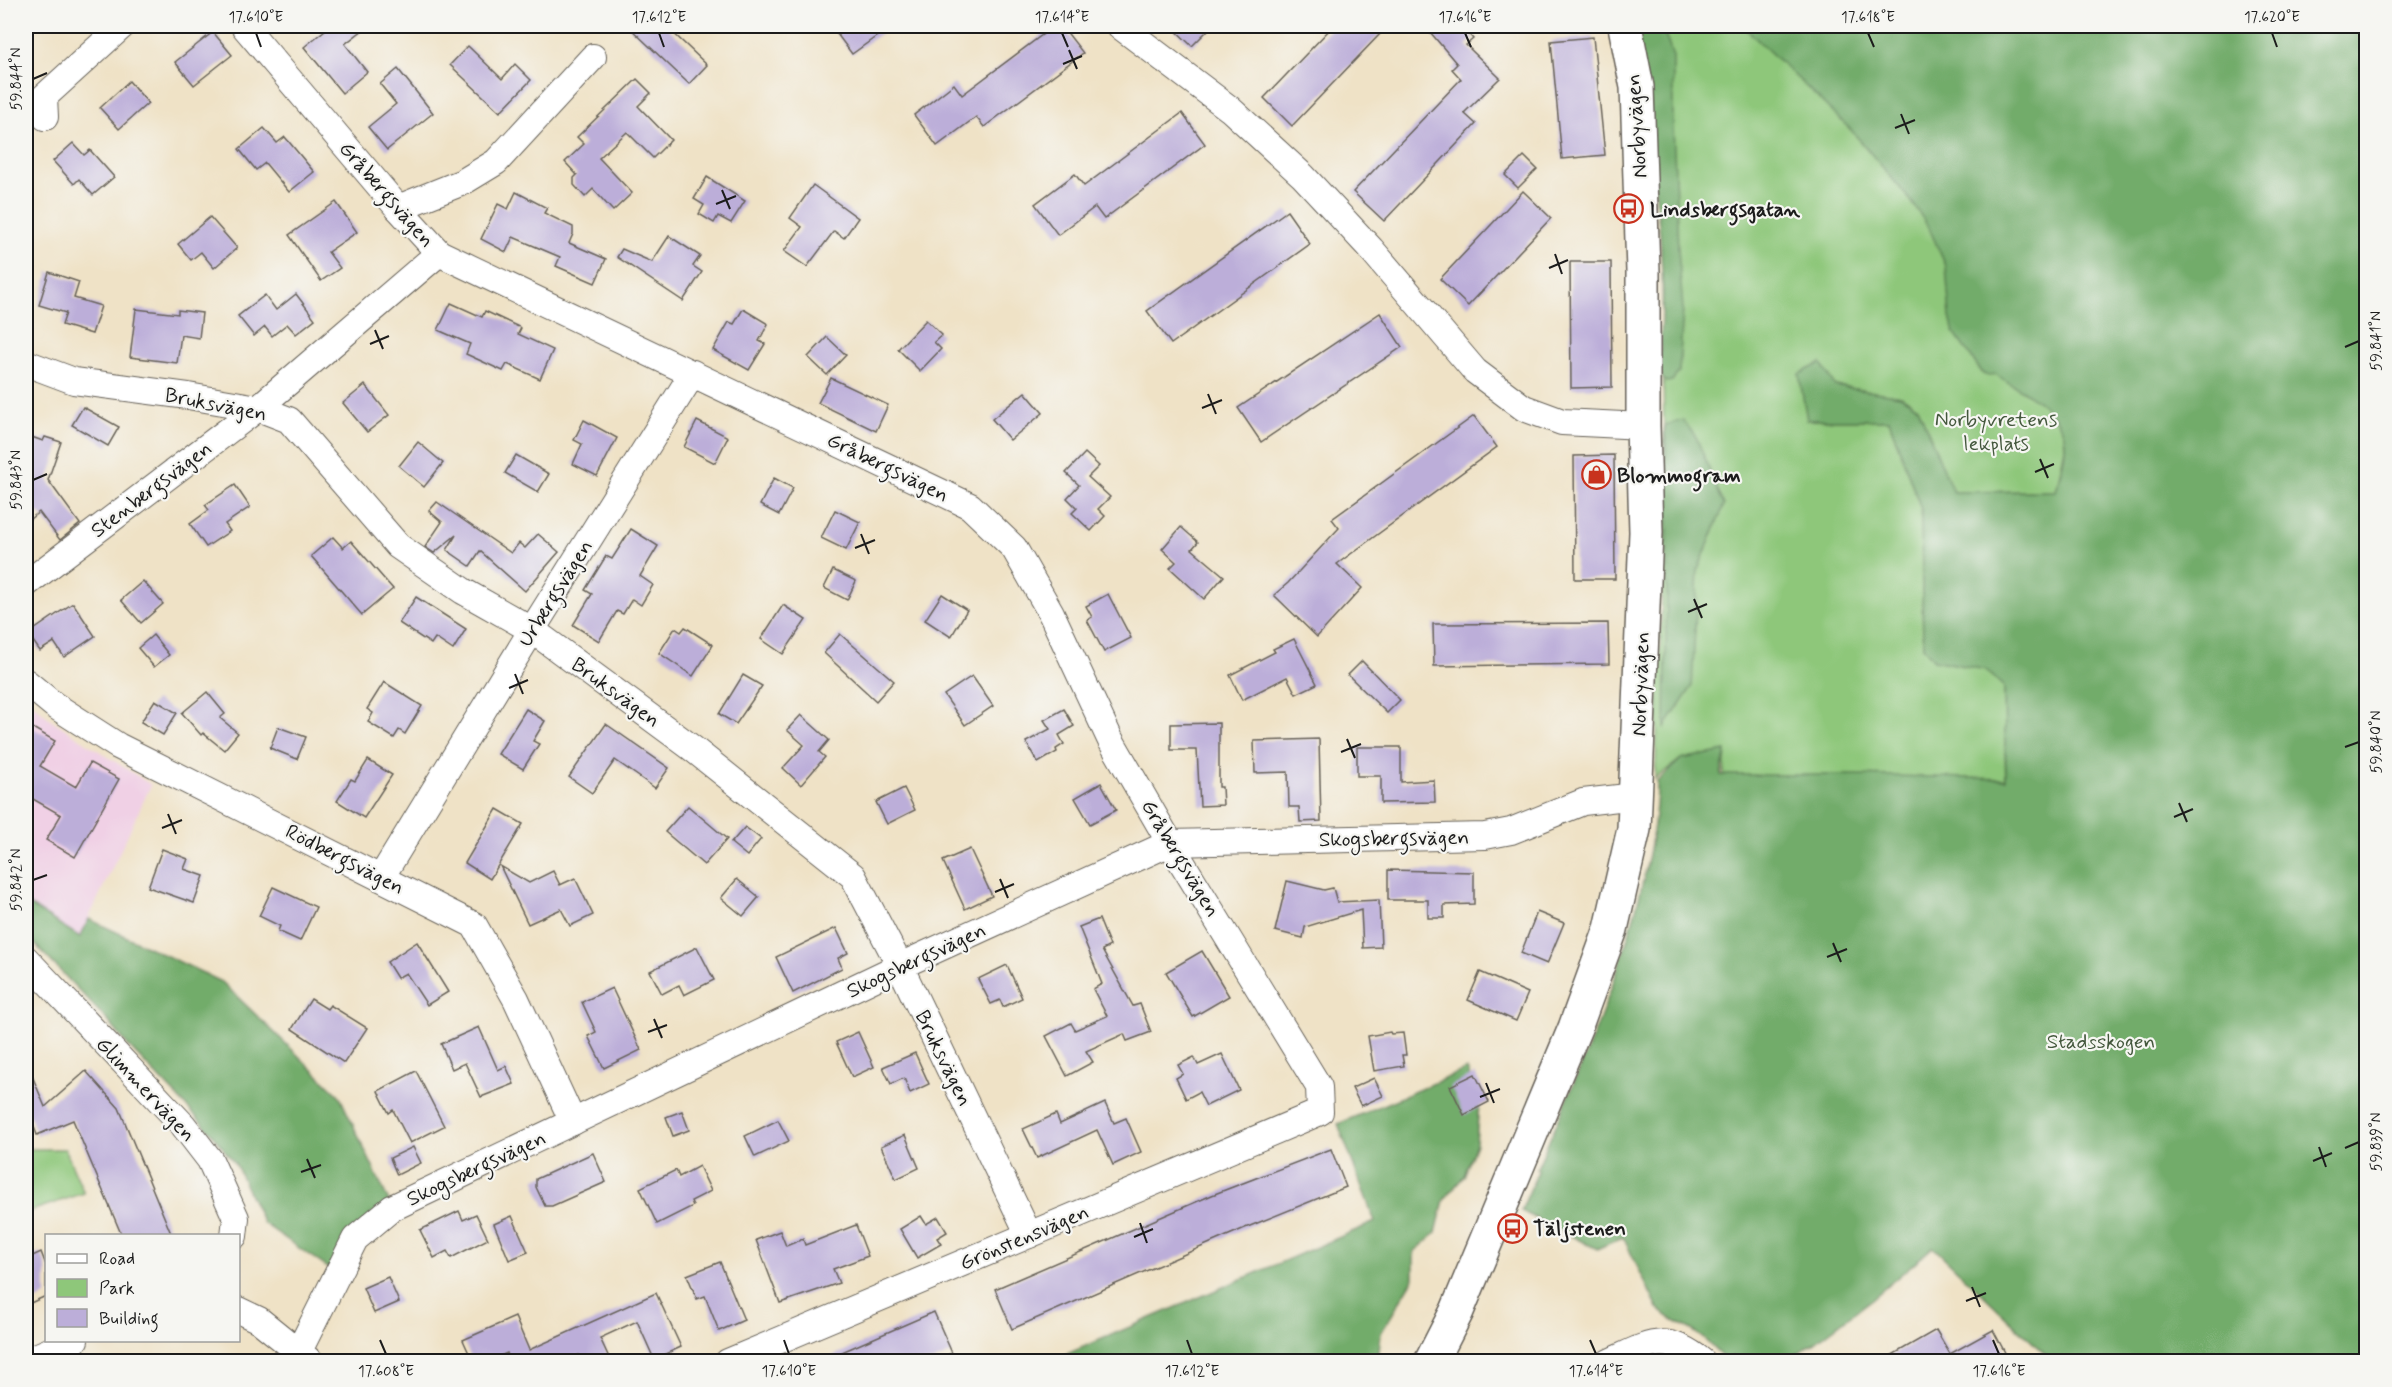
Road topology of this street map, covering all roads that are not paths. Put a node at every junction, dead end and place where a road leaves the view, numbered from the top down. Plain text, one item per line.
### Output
1 (122, 26) edge
2 (244, 26) edge
3 (1120, 26) edge
4 (1625, 26) edge
5 (593, 57) dead end
6 (45, 117) dead end
7 (398, 208) junction
8 (438, 253) junction
9 (26, 363) edge
10 (693, 373) junction
11 (258, 408) junction
12 (1643, 426) junction
13 (26, 584) edge
14 (532, 630) junction
15 (26, 682) edge
16 (1636, 796) junction
17 (1170, 843) junction
18 (382, 876) junction
19 (26, 959) edge
20 (900, 966) junction
21 (1320, 1112) joint
22 (573, 1122) junction
23 (234, 1234) edge
24 (1029, 1235) junction
25 (240, 1311) edge
26 (1457, 1311) junction
27 (73, 1342) edge
28 (305, 1356) edge
29 (26, 1361) edge
30 (728, 1362) edge
31 (1431, 1362) edge
32 (1450, 1362) edge
33 (1609, 1362) edge
34 (1703, 1362) edge

1 - 6 street
2 - 7 street, Gråbergsvägen
3 - 12 street
4 - 12 street, Norbyvägen
5 - 7 street
7 - 8 street, Gråbergsvägen
8 - 10 street, Gråbergsvägen
8 - 11 street, Stenbergsvägen
9 - 11 street, Bruksvägen
10 - 14 street, Urbergsvägen
10 - 17 street, Gråbergsvägen
11 - 13 street, Stenbergsvägen
11 - 14 street, Bruksvägen
12 - 16 street, Norbyvägen
14 - 18 street, Urbergsvägen
14 - 20 street, Bruksvägen
15 - 18 street, Rödbergsvägen
16 - 17 street, Skogsbergsvägen
16 - 26 street, Norbyvägen
17 - 20 street, Skogsbergsvägen
17 - 21 street, Gråbergsvägen
18 - 22 street, Rödbergsvägen
19 - 23 street, Glimmervägen
20 - 22 street, Skogsbergsvägen
20 - 24 street, Bruksvägen
21 - 24 street, Grönstensvägen
22 - 28 street, Skogsbergsvägen
24 - 30 street, Grönstensvägen
25 - 28 street
26 - 31 street, Norbyvägen
26 - 32 street, Norbyvägen
27 - 29 street
33 - 34 street

